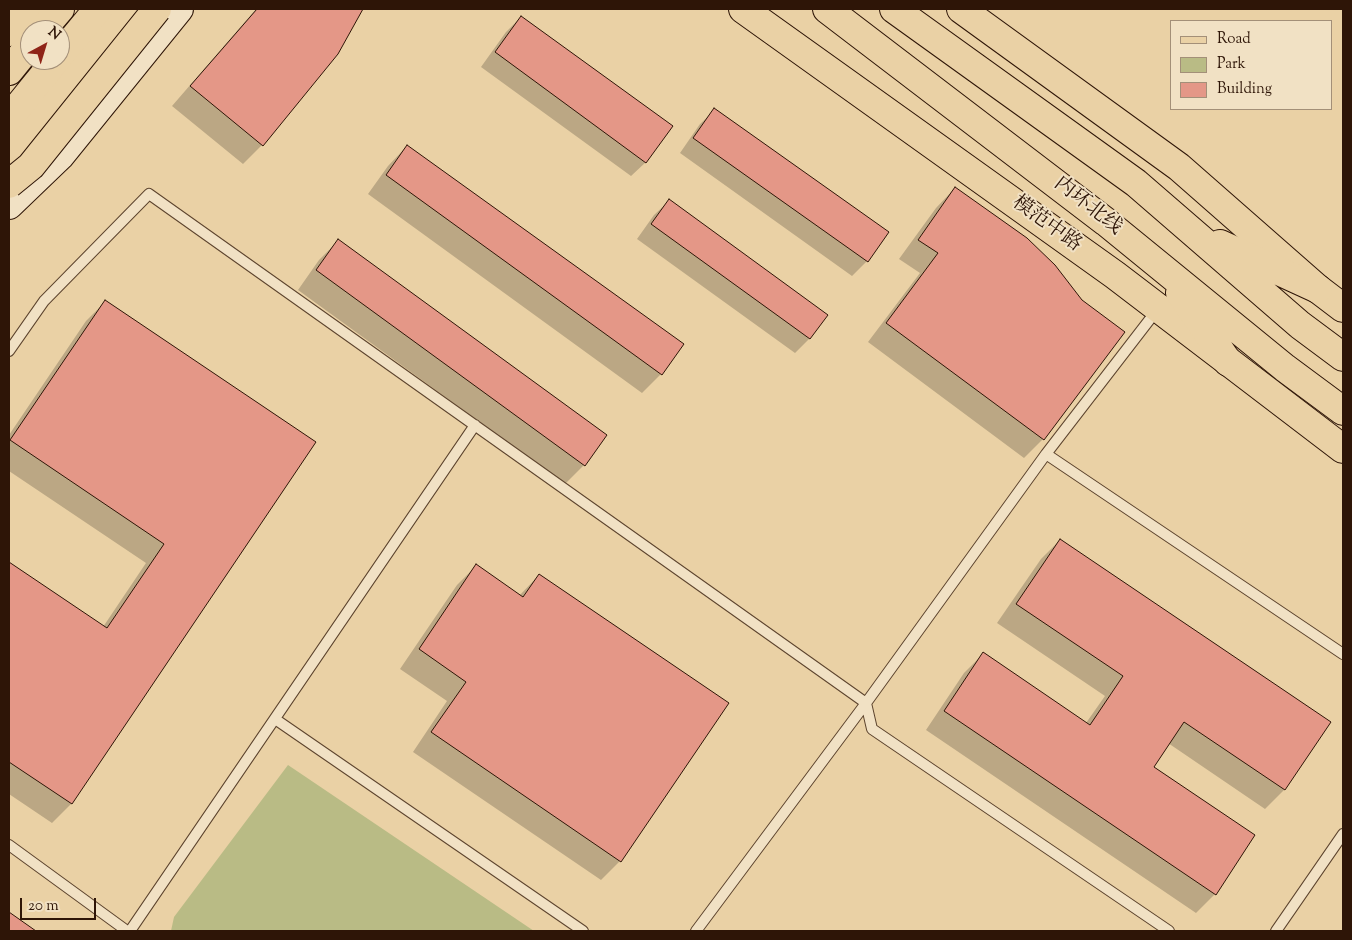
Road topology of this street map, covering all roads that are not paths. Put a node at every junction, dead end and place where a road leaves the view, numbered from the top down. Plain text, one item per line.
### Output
1 (28, 9) edge
2 (60, 9) edge
3 (98, 9) edge
4 (129, 9) edge
5 (157, 9) edge
6 (179, 9) edge
7 (743, 9) edge
8 (827, 9) edge
9 (894, 9) edge
10 (961, 9) edge
11 (51, 20) edge
12 (9, 32) edge
13 (70, 43) edge
14 (20, 57) edge
15 (48, 70) edge
16 (9, 71) edge
17 (109, 96) junction
18 (42, 114) junction
19 (9, 118) edge
20 (9, 154) edge
21 (9, 184) edge
22 (9, 204) edge
23 (1192, 231) junction
24 (1160, 265) junction
25 (1318, 289) junction
26 (1158, 308) junction
27 (1343, 308) edge
28 (9, 352) edge
29 (1343, 357) edge
30 (1228, 362) junction
31 (1343, 411) edge
32 (475, 425) junction
33 (1343, 448) edge
34 (1046, 454) junction
35 (1343, 654) edge
36 (866, 703) junction
37 (274, 720) junction
38 (1343, 834) edge
39 (9, 845) edge
40 (129, 931) edge
41 (583, 931) edge
42 (696, 931) edge
43 (1169, 931) edge
44 (1276, 931) edge

1 - 12 main road
2 - 11 main road
3 - 13 main road
4 - 18 main road
5 - 21 main road, bridge
6 - 17 main road
7 - 26 main road, 模范中路
8 - 24 main road, 内环北线
9 - 23 main road
10 - 25 main road
14 - 16 main road
15 - 19 main road
17 - 18 main road
17 - 22 main road
18 - 20 main road
23 - 25 main road
23 - 29 main road
24 - 30 main road
24 - 31 main road, 内环北线
25 - 27 main road
26 - 30 main road, 模范中路
26 - 34 lane
28 - 32 lane
30 - 33 main road, 模范中路
32 - 36 lane
32 - 37 lane
34 - 35 lane
34 - 36 lane
36 - 42 lane
36 - 43 lane
37 - 40 lane
37 - 41 lane
38 - 44 lane
39 - 40 lane

